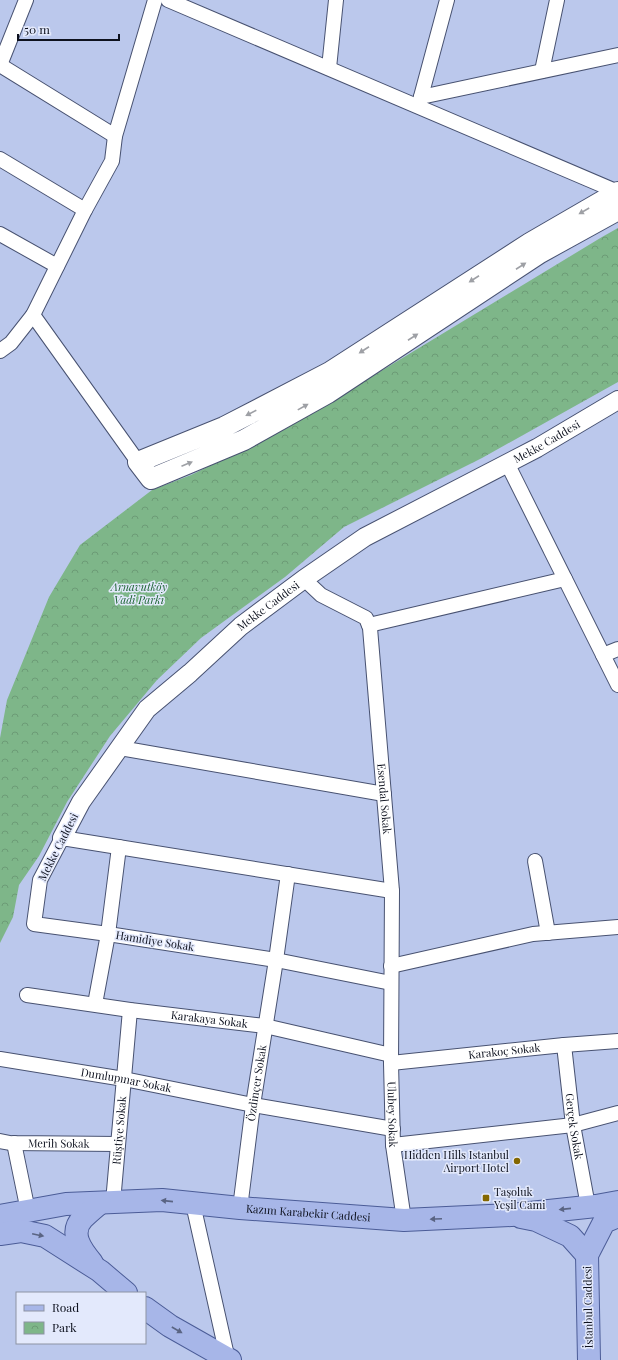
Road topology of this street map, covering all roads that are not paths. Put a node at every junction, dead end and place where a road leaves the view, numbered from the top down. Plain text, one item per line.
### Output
1 (26, 0) edge
2 (155, 0) edge
3 (168, 0) edge
4 (336, 0) edge
5 (447, 0) edge
6 (557, 0) edge
7 (618, 55) edge
8 (0, 65) edge
9 (329, 68) junction
10 (542, 71) junction
11 (420, 102) junction
12 (115, 136) junction
13 (0, 159) edge
14 (618, 192) edge
15 (85, 210) junction
16 (618, 210) edge
17 (0, 234) edge
18 (57, 266) junction
19 (33, 315) junction
20 (4, 344) edge
21 (618, 400) edge
22 (138, 462) junction
23 (507, 463) junction
24 (304, 579) junction
25 (565, 579) junction
26 (369, 625) junction
27 (618, 649) edge
28 (603, 655) junction
29 (618, 685) edge
30 (120, 748) junction
31 (384, 794) junction
32 (62, 838) junction
33 (119, 847) junction
34 (535, 861) dead end
35 (288, 874) junction
36 (392, 891) junction
37 (34, 924) joint
38 (618, 928) edge
39 (548, 933) junction
40 (108, 934) junction
41 (276, 960) junction
42 (391, 966) junction
43 (391, 983) junction
44 (27, 995) dead end
45 (95, 1004) junction
46 (130, 1010) junction
47 (265, 1026) junction
48 (618, 1041) edge
49 (564, 1045) junction
50 (0, 1058) edge
51 (391, 1059) junction
52 (124, 1079) junction
53 (253, 1105) junction
54 (618, 1113) edge
55 (573, 1125) junction
56 (393, 1129) junction
57 (7, 1142) edge
58 (118, 1144) junction
59 (393, 1145) junction
60 (618, 1202) edge
61 (106, 1203) junction
62 (193, 1204) junction
63 (588, 1206) junction
64 (240, 1208) junction
65 (28, 1212) junction
66 (511, 1215) junction
67 (0, 1216) edge
68 (618, 1216) edge
69 (404, 1220) junction
70 (0, 1234) edge
71 (588, 1255) junction
72 (100, 1271) junction
73 (125, 1292) edge
74 (146, 1309) edge
75 (228, 1360) edge
76 (589, 1360) edge

1 - 8 street
2 - 12 street
3 - 9 street
4 - 9 street
5 - 11 street
6 - 10 street
7 - 10 street
8 - 12 street
9 - 11 street
10 - 11 street
11 - 14 street
12 - 15 street
13 - 15 street
14 -> 22 main road
15 - 18 street
22 -> 16 main road
17 - 18 street
18 - 19 street
19 - 20 street
19 - 22 street
21 - 23 street, Mekke Caddesi
23 - 24 street, Mekke Caddesi
23 - 25 street
24 - 26 street
24 - 30 street, Mekke Caddesi
25 - 26 street
25 - 28 street
26 - 31 street, Esendal Sokak
27 - 28 street
28 - 29 street
30 - 31 street
30 - 32 street, Mekke Caddesi
31 - 36 street, Esendal Sokak
32 - 33 street
32 - 37 street, Mekke Caddesi
33 - 35 street
33 - 40 street
34 - 39 street
35 - 36 street
35 - 41 street, Özdinçer Sokak
36 - 42 street, Esendal Sokak
37 - 40 street, Hamidiye Sokak
38 - 39 street
39 - 42 street
40 - 41 street, Hamidiye Sokak
40 - 45 street
41 - 43 street, Hamidiye Sokak
41 - 47 street, Özdinçer Sokak
42 - 43 street, Esendal Sokak
43 - 51 street, Esendal Sokak
44 - 45 street, Karakaya Sokak
45 - 46 street, Karakaya Sokak
46 - 47 street, Karakaya Sokak
46 - 52 street, Rüştiye Sokak
47 - 51 street, Karakaya Sokak
47 - 53 street, Özdinçer Sokak
48 - 49 street, Karakoç Sokak
49 - 51 street, Karakoç Sokak
49 - 55 street, Gerçek Sokak
50 - 52 street, Dumlupınar Sokak
51 - 56 street, Ulubey Sokak
52 - 53 street, Dumlupınar Sokak
52 - 58 street, Rüştiye Sokak
53 - 56 street, Dumlupınar Sokak
53 - 64 street, Özdinçer Sokak
54 - 55 street
55 - 59 street
55 - 63 street, Gerçek Sokak
56 - 59 street, Ulubey Sokak
57 - 58 street, Merih Sokak
57 - 65 street
58 - 61 street, Rüştiye Sokak
59 - 69 street, Ulubey Sokak
60 - 63 main road, Kazım Karabekir Caddesi
62 -> 61 main road, Kazım Karabekir Caddesi
61 - 65 main road, Kazım Karabekir Caddesi
61 - 72 main road
62 - 64 main road, Kazım Karabekir Caddesi
62 - 75 street
63 -> 66 main road, Kazım Karabekir Caddesi
64 - 69 main road, Kazım Karabekir Caddesi
65 - 67 main road, Kazım Karabekir Caddesi
66 -> 69 main road, Kazım Karabekir Caddesi
66 - 71 main road
68 - 71 main road
70 -> 72 main road
71 - 76 main road, İstanbul Caddesi
72 - 73 main road
74 -> 75 main road

